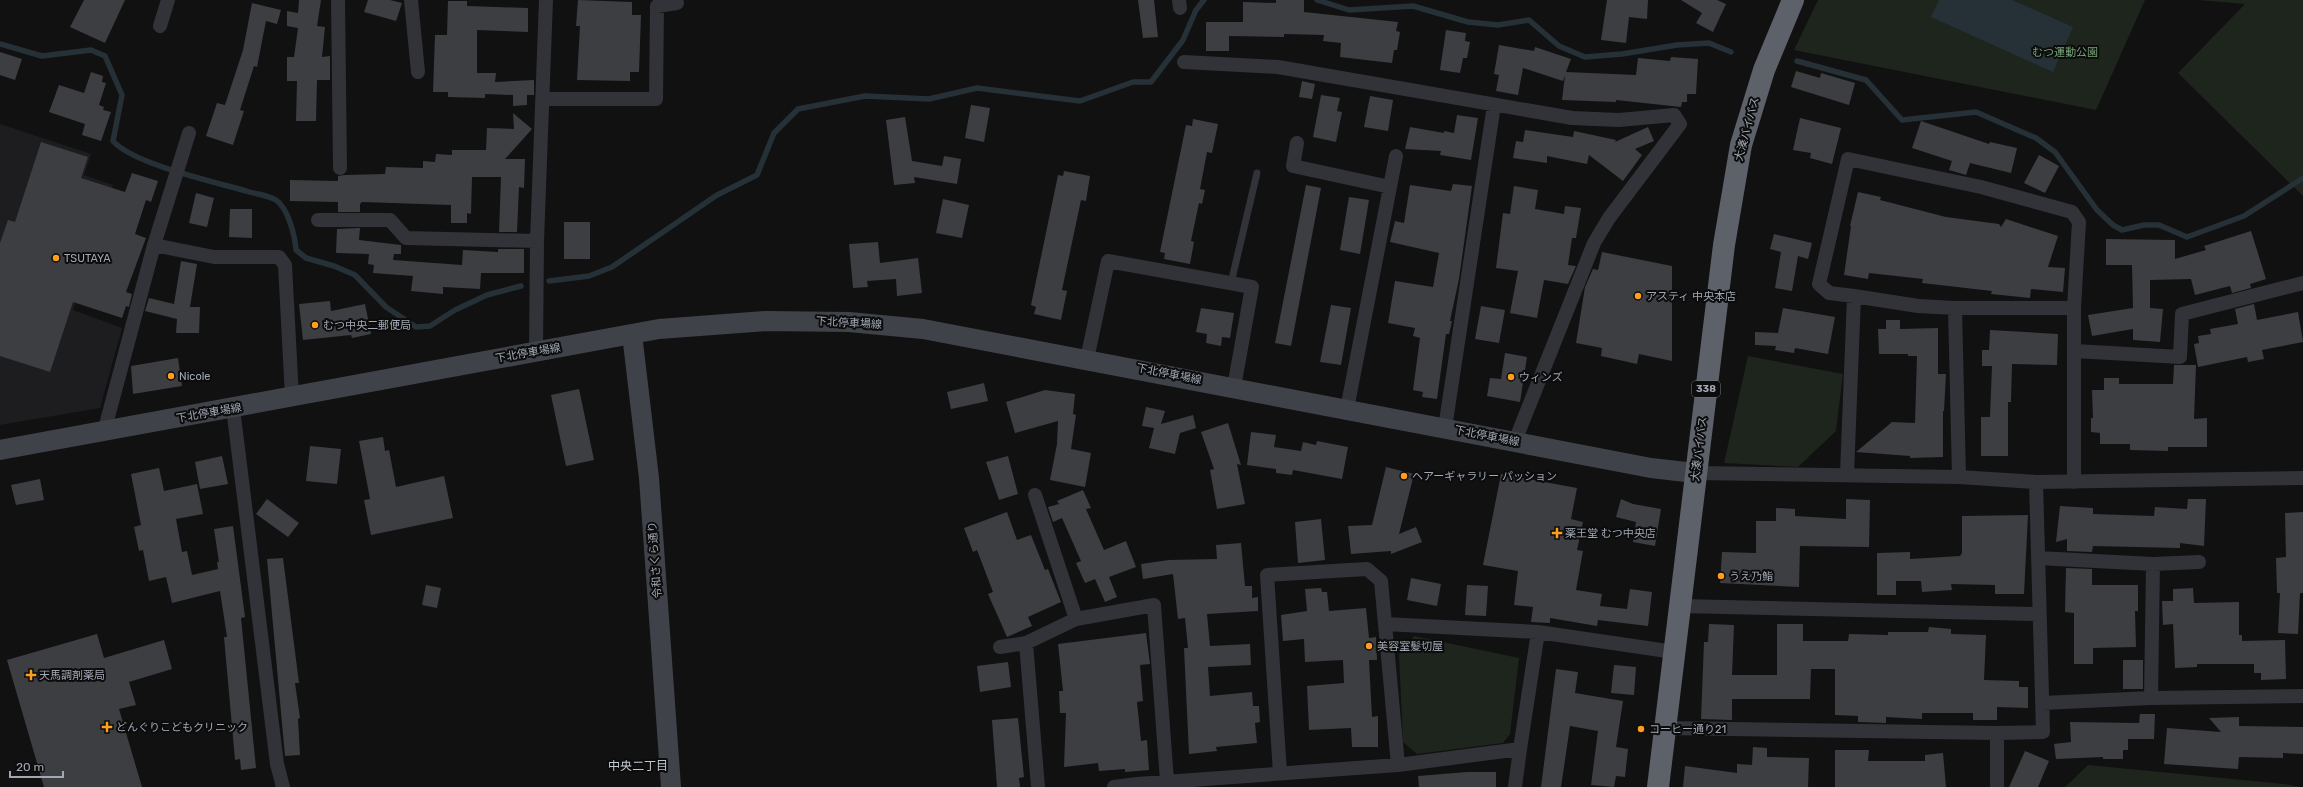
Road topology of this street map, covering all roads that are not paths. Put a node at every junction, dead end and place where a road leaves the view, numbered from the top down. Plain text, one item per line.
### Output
1 (168, 0) edge
2 (338, 0) edge
3 (411, 0) edge
4 (546, 0) edge
5 (1793, 0) edge
6 (677, 2) dead end
7 (160, 26) dead end
8 (1184, 62) dead end
9 (418, 72) dead end
10 (543, 99) junction
11 (1494, 105) junction
12 (189, 133) dead end
13 (1297, 143) dead end
14 (1396, 156) dead end
15 (340, 168) dead end
16 (1257, 173) dead end
17 (1390, 187) junction
18 (318, 220) dead end
19 (537, 241) junction
20 (154, 245) junction
21 (1231, 283) junction
22 (2303, 283) edge
23 (1854, 296) junction
24 (1955, 308) junction
25 (2074, 308) junction
26 (632, 334) junction
27 (2075, 351) junction
28 (536, 352) junction
29 (1087, 359) junction
30 (1234, 387) junction
31 (292, 397) junction
32 (233, 408) junction
33 (1347, 409) junction
34 (1445, 428) junction
35 (104, 432) junction
36 (1515, 441) junction
37 (0, 450) edge
38 (1696, 473) junction
39 (1847, 474) junction
40 (1959, 477) junction
41 (2303, 478) edge
42 (2036, 482) junction
43 (2074, 482) junction
44 (1035, 495) dead end
45 (2038, 558) junction
46 (2199, 562) dead end
47 (2153, 564) junction
48 (1680, 606) junction
49 (2039, 614) junction
50 (1076, 619) junction
51 (1385, 624) junction
52 (1538, 632) junction
53 (1026, 643) junction
54 (1000, 647) dead end
55 (1674, 652) junction
56 (2303, 696) edge
57 (2151, 698) junction
58 (2042, 703) junction
59 (1665, 728) junction
60 (1997, 733) junction
61 (1520, 749) junction
62 (1398, 765) junction
63 (1280, 773) junction
64 (1167, 781) junction
65 (1137, 786) edge
66 (282, 787) edge
67 (671, 787) edge
68 (1038, 787) edge
69 (1114, 787) edge
70 (1515, 787) edge
71 (1658, 787) edge
72 (1997, 787) edge

1 - 7 street
2 - 15 street
3 - 9 street
4 - 10 street
5 - 38 highway, 大湊バイパス / 338
6 - 10 street
8 - 11 street
10 - 19 street
11 - 34 street
11 - 36 street
12 - 20 street
13 - 17 street
14 - 17 street
16 - 21 lane
17 - 33 street
18 - 19 street
19 - 28 street
20 - 31 street
20 - 35 street
21 - 29 street
21 - 30 street
22 - 27 street
23 - 24 street
23 - 25 street
23 - 39 street
24 - 25 street
24 - 40 street
25 - 27 street
26 - 28 main road, 下北停車場線
26 - 29 main road, 下北停車場線
26 - 67 main road, 令和さくら通り
27 - 43 street
28 - 31 main road, 下北停車場線
29 - 30 main road, 下北停車場線
30 - 33 main road, 下北停車場線
31 - 32 main road, 下北停車場線
32 - 35 main road, 下北停車場線
32 - 66 street
33 - 34 main road, 下北停車場線
34 - 36 main road, 下北停車場線
35 - 37 main road, 下北停車場線
36 - 38 main road, 下北停車場線
38 - 39 street
38 - 48 highway, 大湊バイパス / 338
39 - 40 street
40 - 42 street
41 - 43 street
42 - 43 street
42 - 45 street
44 - 50 street
45 - 47 street
45 - 49 street
46 - 47 street
47 - 57 street
48 - 49 street
48 - 55 highway, 大湊バイパス / 338
49 - 58 street
50 - 53 street
50 - 64 street
51 - 52 street
51 - 62 street
51 - 63 street
52 - 55 street
52 - 61 street
53 - 54 street
53 - 68 street
55 - 59 highway, 大湊バイパス / 338
56 - 57 street
57 - 58 street
58 - 60 street
59 - 60 street
59 - 71 highway, 大湊バイパス / 338
60 - 72 street
61 - 62 street
61 - 70 street
62 - 63 street
63 - 64 street
64 - 65 street
65 - 69 street

